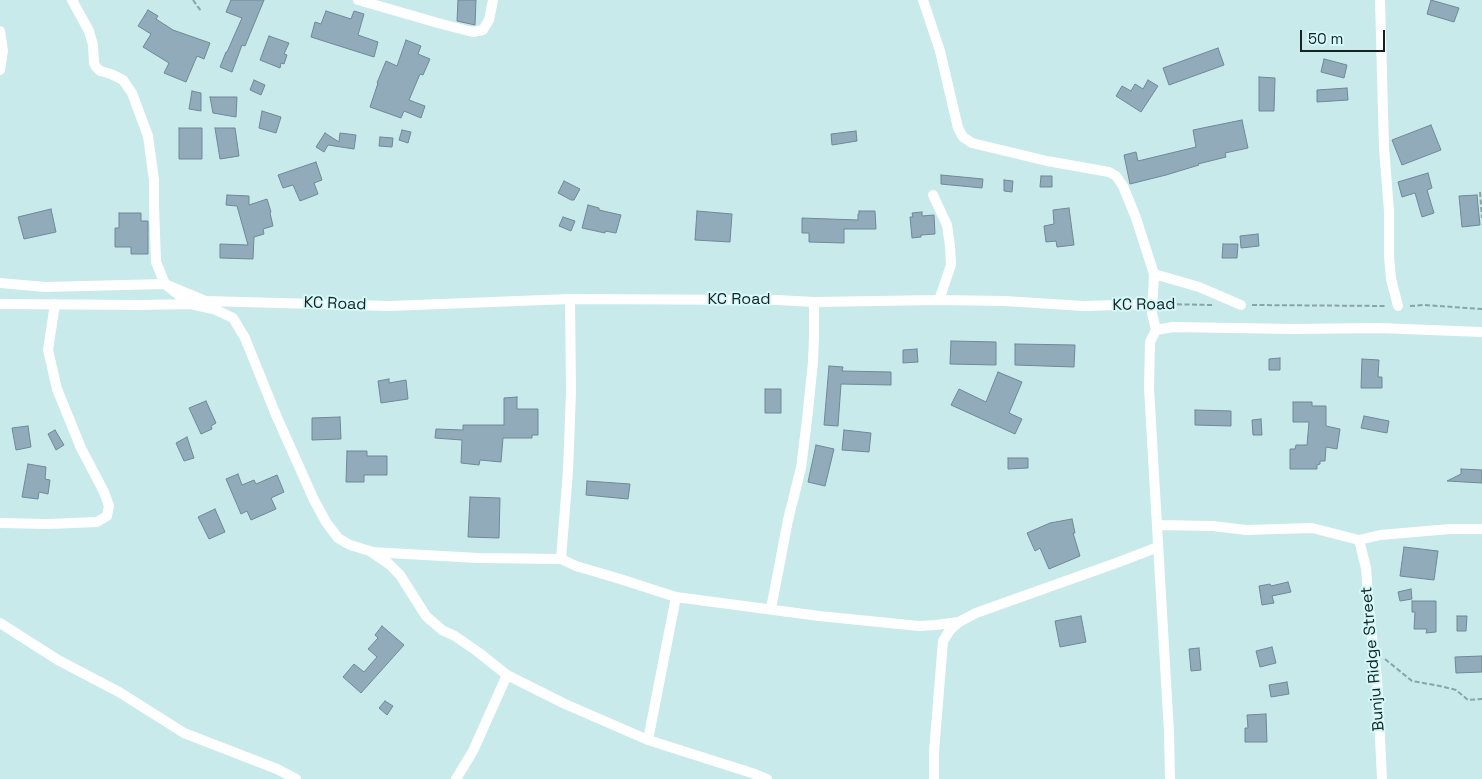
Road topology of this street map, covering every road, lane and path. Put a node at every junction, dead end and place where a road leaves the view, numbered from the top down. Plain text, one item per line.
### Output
1 (72, 0) edge
2 (193, 0) edge
3 (358, 0) edge
4 (494, 0) edge
5 (923, 0) edge
6 (1380, 0) edge
7 (201, 11) dead end
8 (0, 30) edge
9 (0, 70) edge
10 (1480, 192) dead end
11 (933, 195) dead end
12 (1482, 218) edge
13 (1154, 274) junction
14 (0, 283) edge
15 (165, 284) junction
16 (570, 299) junction
17 (939, 300) junction
18 (814, 302) junction
19 (0, 304) edge
20 (55, 304) junction
21 (190, 304) junction
22 (1152, 304) junction
23 (1212, 305) dead end
24 (1241, 305) joint
25 (1398, 306) junction
26 (1482, 309) edge
27 (1156, 330) junction
28 (1482, 332) edge
29 (0, 523) edge
30 (1157, 525) junction
31 (1482, 529) edge
32 (1359, 540) junction
33 (1158, 547) junction
34 (370, 551) junction
35 (561, 559) junction
36 (676, 597) junction
37 (771, 609) junction
38 (959, 622) junction
39 (0, 623) edge
40 (1374, 650) junction
41 (507, 675) junction
42 (1482, 699) edge
43 (648, 740) junction
44 (296, 779) edge
45 (456, 779) edge
46 (767, 779) edge
47 (934, 779) edge
48 (1170, 779) edge
49 (1382, 779) edge

1 - 15 street
2 - 7 path
3 - 4 street
5 - 13 street
6 - 25 street
8 - 9 street
10 - 12 path
11 - 17 street
13 - 22 street
13 - 24 street
14 - 15 street, KC Road
15 - 16 street, KC Road
15 - 21 street
16 - 18 street, KC Road
16 - 35 street
17 - 18 street, KC Road
17 - 22 street, KC Road
18 - 37 street
19 - 20 street
20 - 21 street
20 - 29 street
21 - 34 street
22 - 23 path, KC Road
22 - 27 street
24 - 25 path
25 - 26 path
27 - 28 street
27 - 30 street
30 - 32 street
30 - 33 street
31 - 32 street
32 - 40 street, Bunju Ridge Street
33 - 38 street
33 - 48 street
34 - 35 street
34 - 41 street
35 - 36 street
36 - 37 street
36 - 43 street
37 - 38 street
38 - 47 street
39 - 44 street
40 - 42 path
40 - 49 street, Bunju Ridge Street
41 - 43 street
41 - 45 street
43 - 46 street

